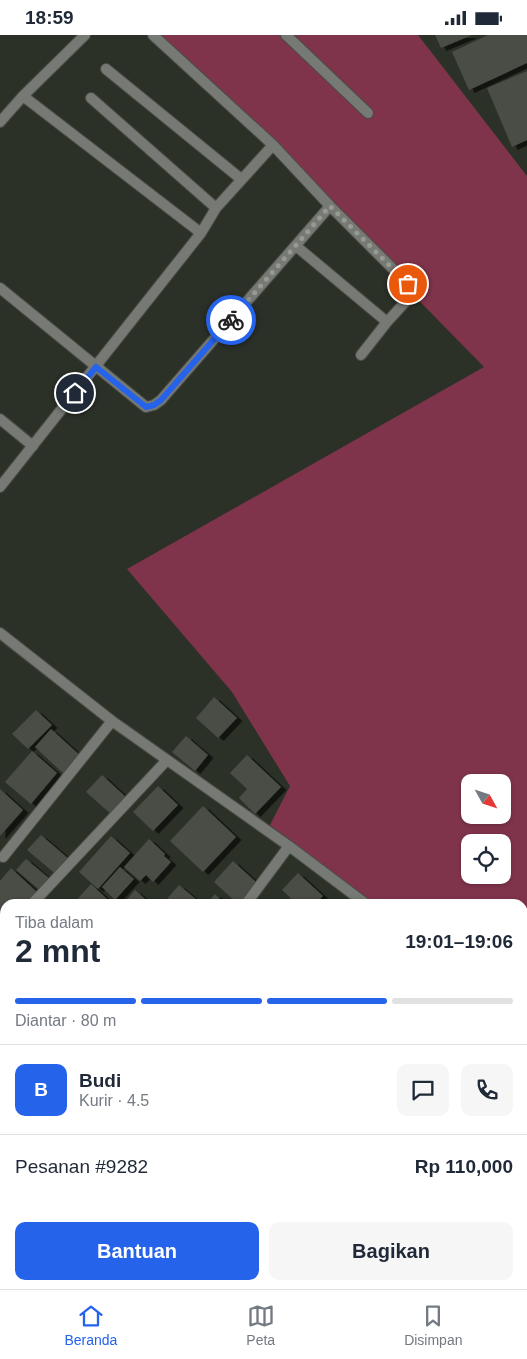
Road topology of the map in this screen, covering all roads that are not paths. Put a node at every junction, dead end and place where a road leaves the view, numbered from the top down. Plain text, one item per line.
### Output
1 (85, 35) edge
2 (153, 35) edge
3 (286, 35) edge
4 (106, 69) dead end
5 (23, 96) junction
6 (91, 98) dead end
7 (368, 113) dead end
8 (0, 122) edge
9 (273, 145) junction
10 (241, 179) junction
11 (330, 206) junction
12 (216, 208) junction
13 (200, 233) junction
14 (296, 245) junction
15 (0, 288) edge
16 (387, 322) junction
17 (361, 355) dead end
18 (96, 367) junction
19 (0, 419) edge
20 (33, 446) junction
21 (0, 487) edge
22 (0, 633) edge
23 (112, 721) junction
24 (167, 760) junction
25 (289, 846) junction
26 (3, 857) dead end
27 (37, 899) edge
28 (250, 899) edge
29 (359, 899) edge

1 - 5 street
2 - 9 street
3 - 7 street
4 - 10 street
5 - 8 street
5 - 13 street
6 - 12 street
9 - 10 street
9 - 11 street
10 - 12 street
11 - 14 street
11 - 16 street
12 - 13 street
13 - 18 street
14 - 16 street
14 - 18 street
15 - 18 street
16 - 17 street
18 - 20 street
19 - 20 street
20 - 21 street
22 - 23 street
23 - 24 street
23 - 26 street
24 - 25 street
24 - 27 street
25 - 28 street
25 - 29 street

